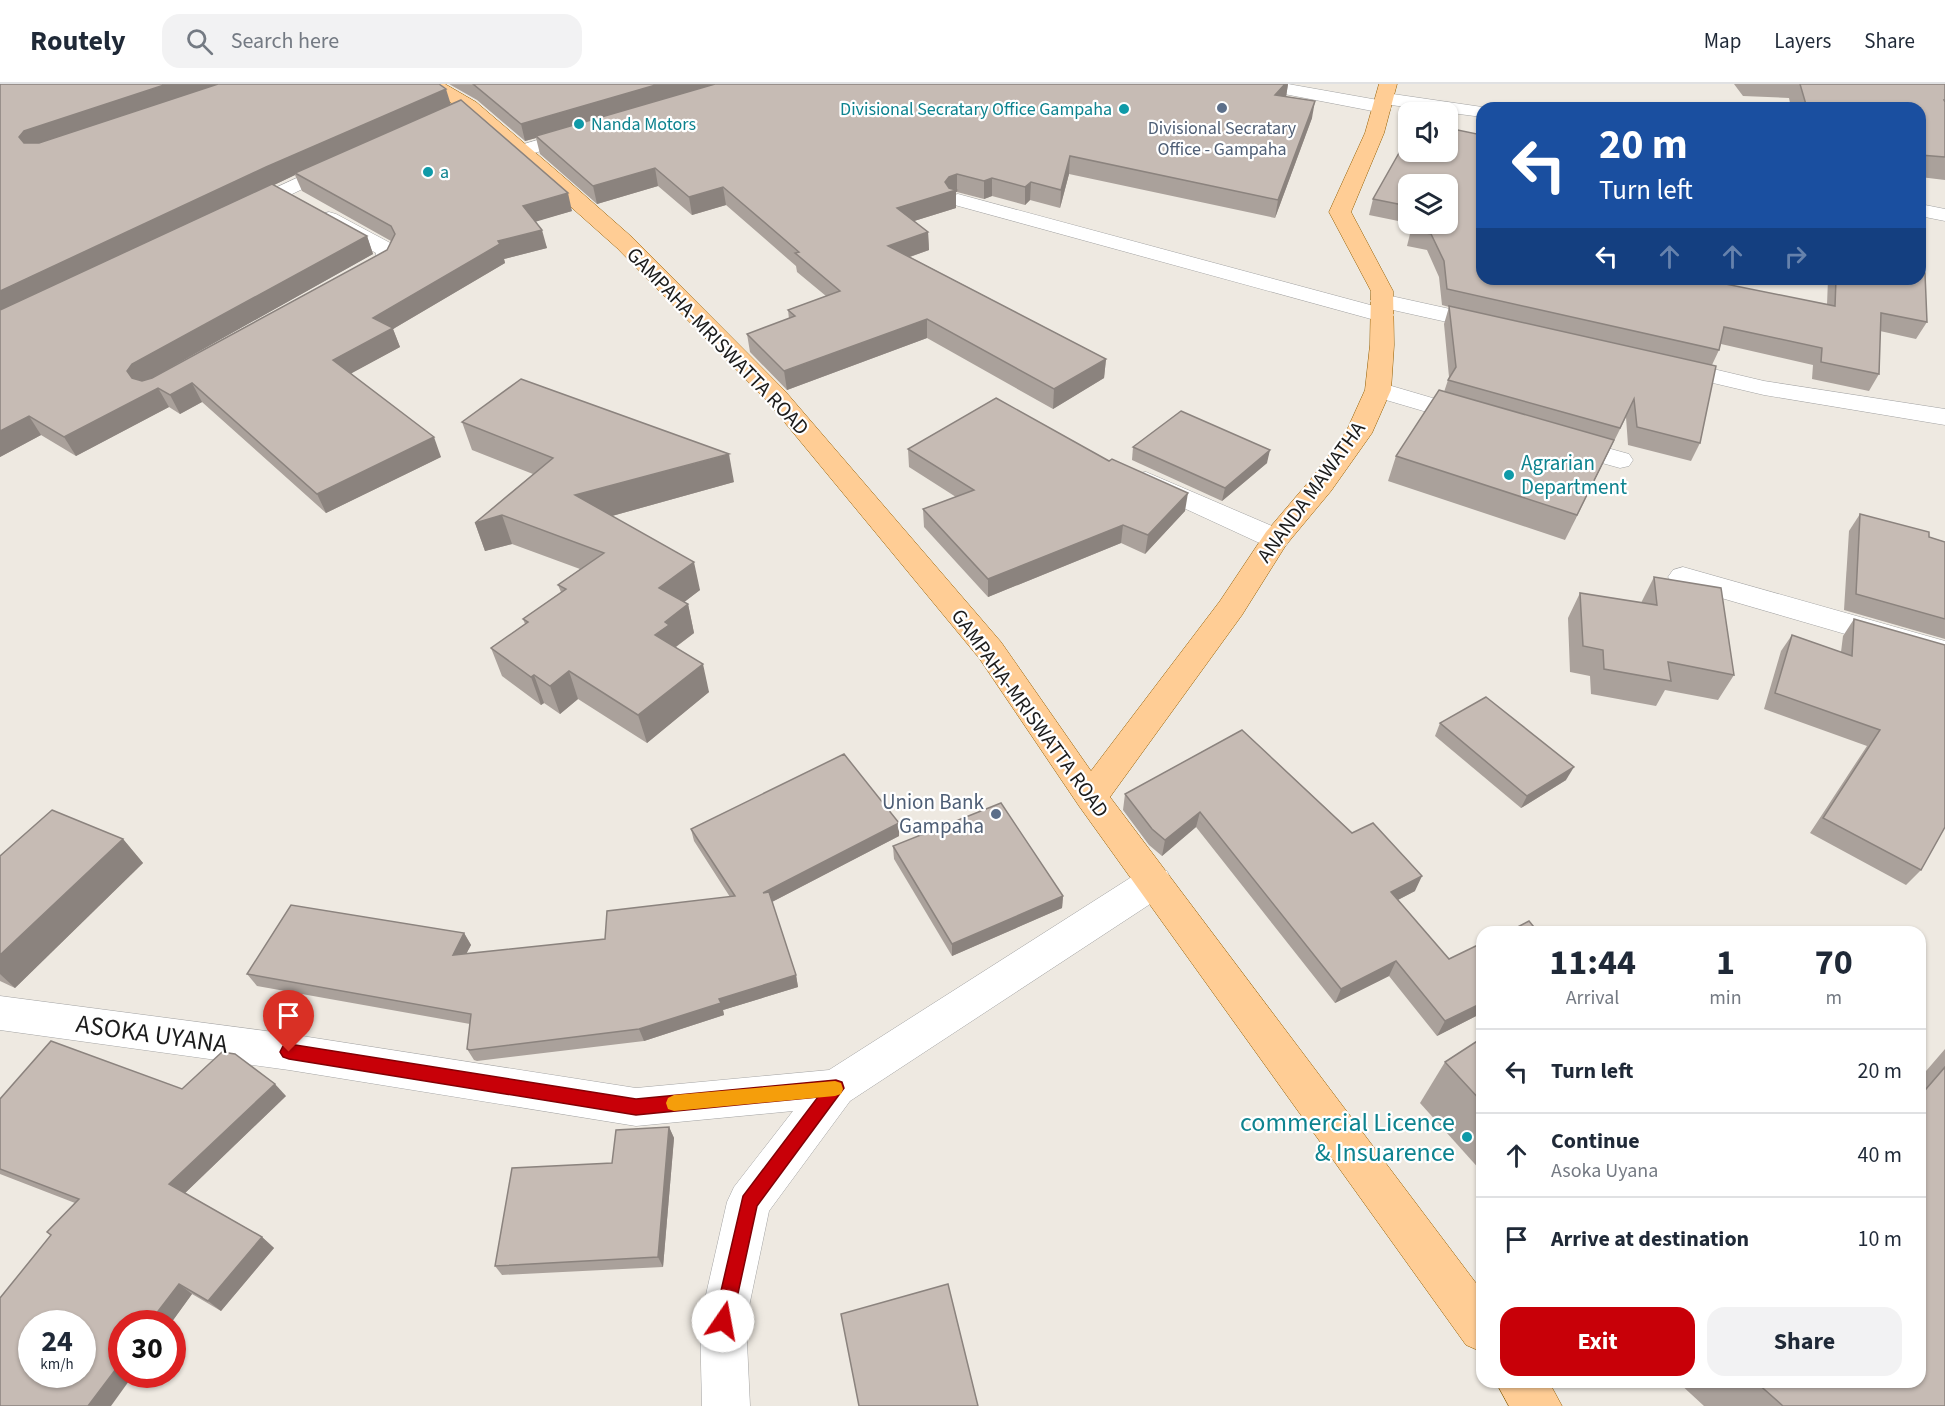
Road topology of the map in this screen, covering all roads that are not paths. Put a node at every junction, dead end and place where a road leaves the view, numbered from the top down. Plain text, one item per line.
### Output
1 (432, 84) edge
2 (1258, 84) edge
3 (1386, 97) edge
4 (1476, 110) edge
5 (600, 127) edge
6 (521, 151) junction
7 (354, 158) edge
8 (297, 200) junction
9 (958, 200) edge
10 (1926, 211) edge
11 (1945, 215) edge
12 (227, 217) edge
13 (335, 289) edge
14 (1382, 308) junction
15 (1513, 329) edge
16 (1650, 362) edge
17 (1378, 390) junction
18 (1945, 417) edge
19 (1492, 423) edge
20 (1546, 439) edge
21 (1620, 460) dead end
22 (1120, 469) edge
23 (1276, 539) junction
24 (1683, 577) dead end
25 (1945, 652) edge
26 (1091, 797) junction
27 (1154, 882) junction
28 (0, 1013) edge
29 (836, 1088) junction
30 (1476, 1321) edge
31 (1524, 1388) edge
32 (726, 1406) edge
33 (1538, 1406) edge

1 - 6 main road, GAMPAHA-MRISWATTA ROAD
2 - 3 street
3 - 4 street
3 - 14 main road, ANANDA MAWATHA
5 - 6 street
6 - 26 main road, GAMPAHA-MRISWATTA ROAD
7 - 8 street
8 - 12 street
8 - 13 street
9 - 14 street
10 - 11 street
14 - 15 street
14 - 17 main road, ANANDA MAWATHA
16 - 18 street
17 - 19 street
17 - 23 main road, ANANDA MAWATHA
20 - 21 street
22 - 23 street
23 - 26 main road, ANANDA MAWATHA
24 - 25 street
26 - 27 main road, GAMPAHA-MRISWATTA ROAD
27 - 29 street
27 - 30 main road, GAMPAHA-MRISWATTA ROAD
28 - 29 street, ASOKA UYANA
29 - 32 street
31 - 33 main road

